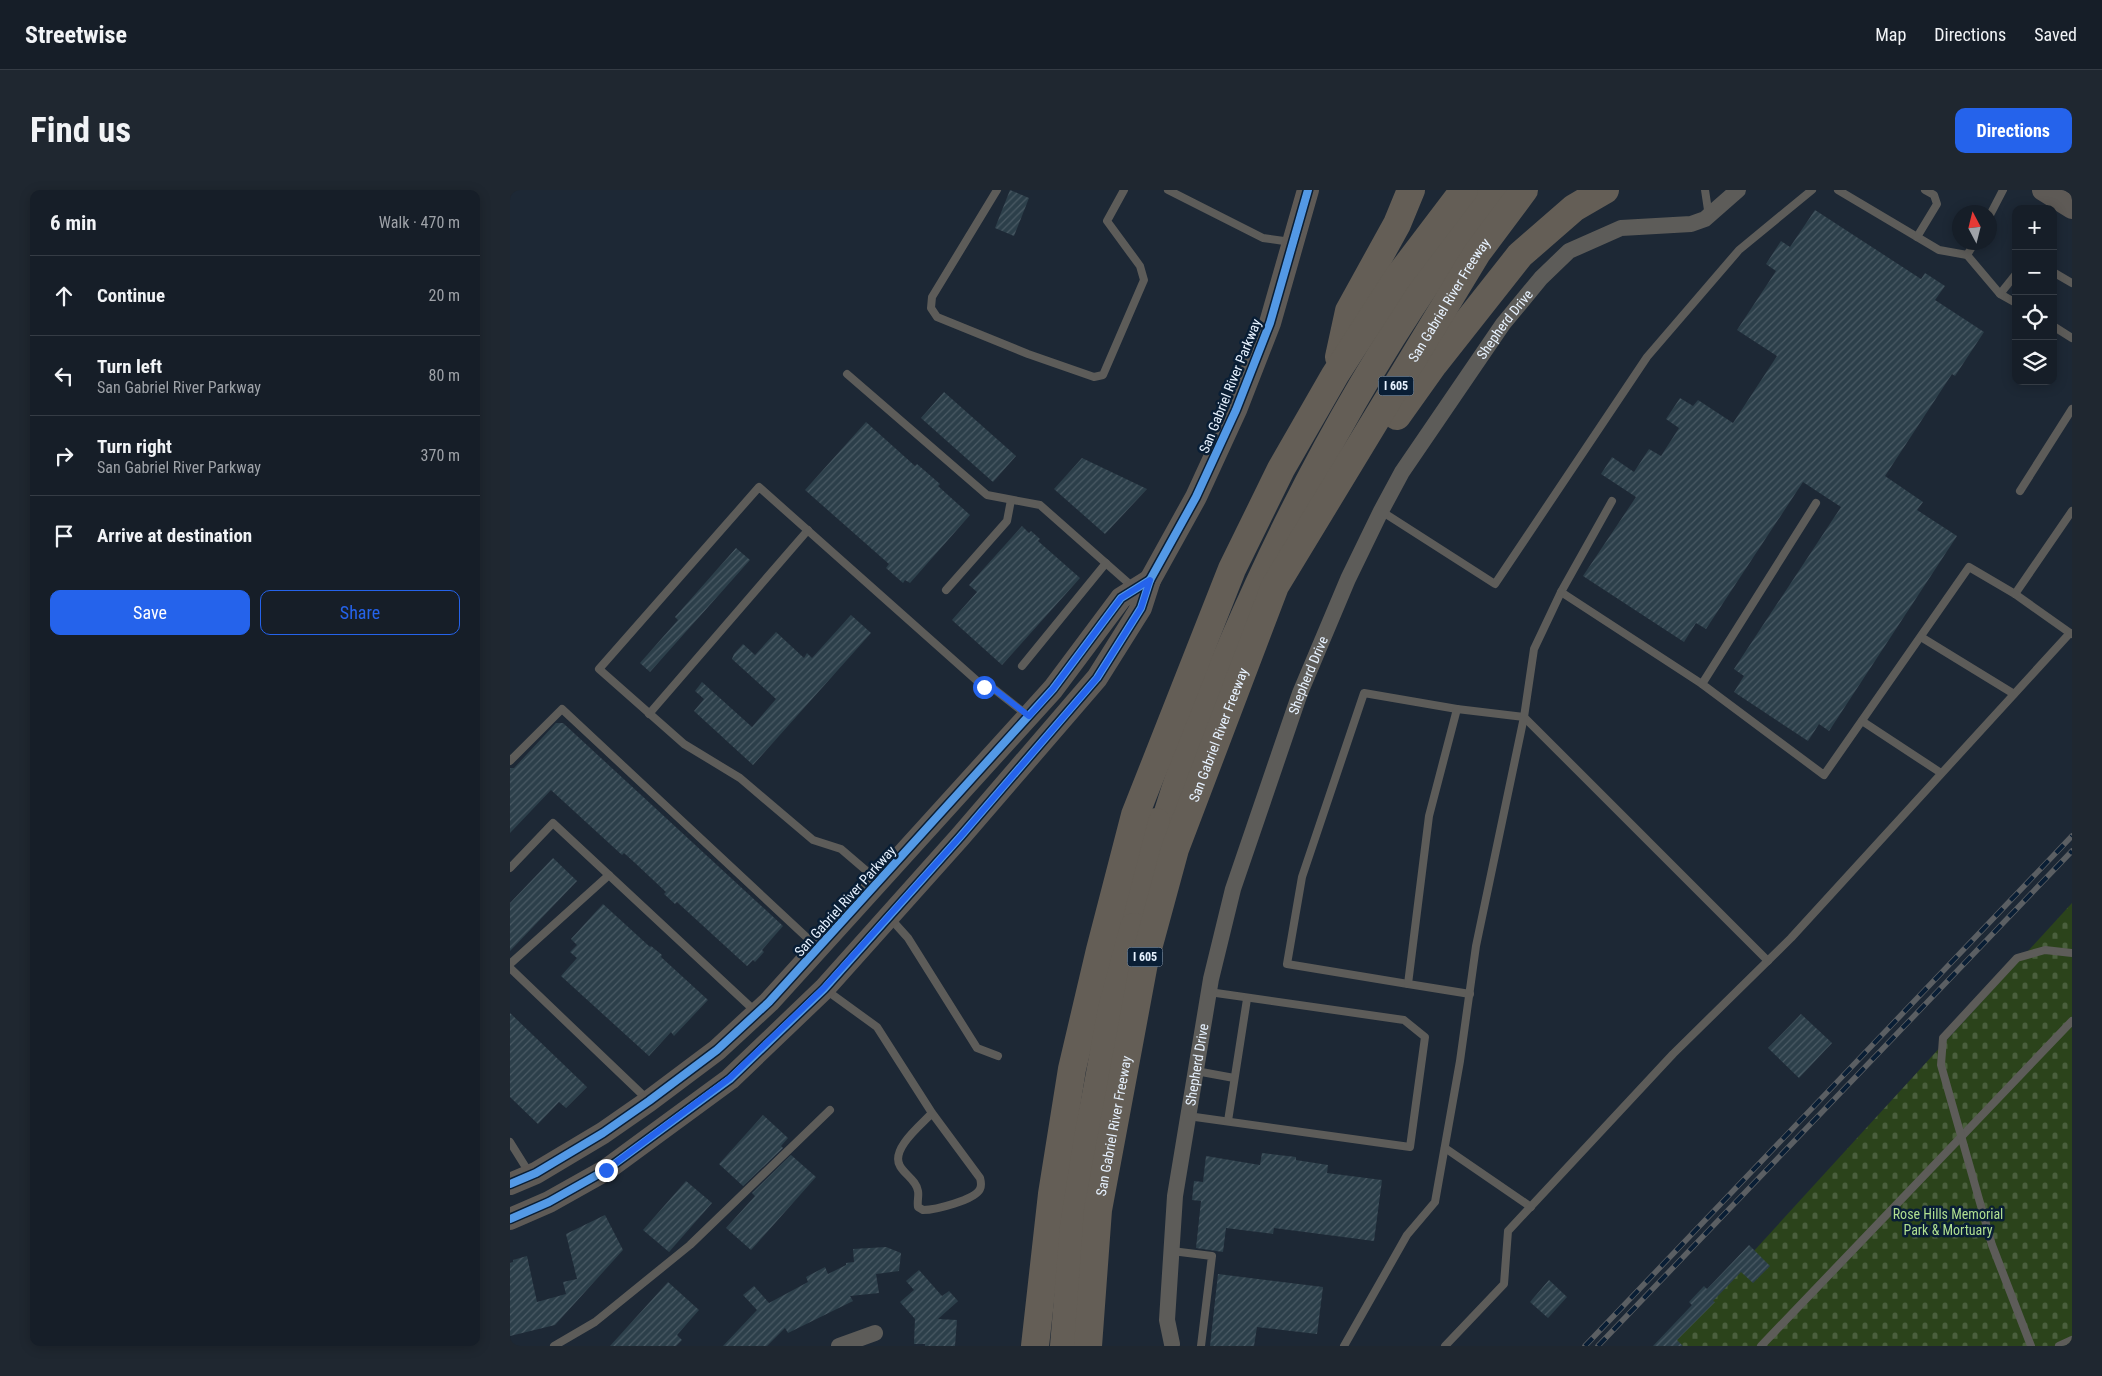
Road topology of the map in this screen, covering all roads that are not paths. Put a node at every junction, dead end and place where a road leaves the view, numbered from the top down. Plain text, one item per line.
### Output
1 (997, 190) edge
2 (1124, 190) edge
3 (1168, 190) edge
4 (1308, 190) edge
5 (1411, 190) edge
6 (1464, 190) edge
7 (1494, 190) edge
8 (1524, 190) edge
9 (1605, 190) edge
10 (1705, 190) edge
11 (1738, 190) edge
12 (1812, 190) edge
13 (1838, 190) edge
14 (1925, 190) edge
15 (2003, 190) edge
16 (2043, 190) edge
17 (1995, 205) edge
18 (2072, 207) edge
19 (1705, 219) junction
20 (1916, 237) junction
21 (1293, 242) junction
22 (1420, 247) junction
23 (1970, 250) edge
24 (1967, 255) junction
25 (2057, 274) edge
26 (2012, 279) edge
27 (2072, 283) edge
28 (2000, 294) junction
29 (2012, 301) edge
30 (2057, 329) edge
31 (2072, 338) edge
32 (847, 374) dead end
33 (1335, 375) junction
34 (2072, 409) edge
35 (2020, 491) dead end
36 (1011, 500) junction
37 (1612, 501) dead end
38 (1816, 502) dead end
39 (2072, 511) edge
40 (1381, 512) junction
41 (808, 530) junction
42 (1106, 563) junction
43 (1142, 585) junction
44 (1275, 586) junction
45 (946, 590) dead end
46 (1561, 592) junction
47 (2015, 594) junction
48 (2071, 634) edge
49 (1921, 637) junction
50 (1022, 666) dead end
51 (1702, 684) junction
52 (2014, 694) junction
53 (1457, 709) junction
54 (650, 714) junction
55 (1029, 716) junction
56 (1524, 717) junction
57 (1862, 720) junction
58 (510, 761) edge
59 (1941, 774) junction
60 (510, 868) edge
61 (609, 875) junction
62 (880, 882) junction
63 (889, 916) junction
64 (819, 949) junction
65 (2072, 953) edge
66 (1768, 961) junction
67 (510, 964) edge
68 (510, 968) edge
69 (1408, 984) junction
70 (824, 988) junction
71 (1209, 992) junction
72 (1470, 994) junction
73 (1247, 999) junction
74 (757, 1014) junction
75 (2072, 1021) edge
76 (998, 1056) dead end
77 (1196, 1071) junction
78 (1234, 1078) junction
79 (649, 1101) junction
80 (830, 1110) dead end
81 (932, 1112) junction
82 (1188, 1116) junction
83 (1228, 1121) junction
84 (1962, 1137) junction
85 (510, 1142) edge
86 (1445, 1148) junction
87 (531, 1175) junction
88 (510, 1184) edge
89 (1531, 1206) junction
90 (510, 1219) edge
91 (1172, 1251) junction
92 (875, 1333) dead end
93 (2072, 1340) edge
94 (1172, 1345) edge
95 (554, 1346) edge
96 (839, 1346) edge
97 (1036, 1346) edge
98 (1054, 1346) edge
99 (1064, 1346) edge
100 (1088, 1346) edge
101 (1200, 1346) edge
102 (1344, 1346) edge
103 (1445, 1346) edge
104 (1761, 1346) edge
105 (2031, 1346) edge
106 (2059, 1346) edge

1 - 2 lane
3 - 21 lane
4 - 21 main road, San Gabriel River Parkway
5 - 33 highway
6 - 22 highway
7 - 99 highway
8 - 44 highway, San Gabriel River Freeway / I 605
9 - 44 highway
10 - 19 lane
11 - 19 street, Shepherd Drive
12 - 40 lane
13 - 20 lane
14 - 20 lane
15 - 17 lane
16 - 18 main road
19 - 40 street, Shepherd Drive
20 - 24 lane
21 - 43 main road, San Gabriel River Parkway
22 - 33 highway
22 - 98 highway
23 - 24 lane
24 - 28 lane
25 - 27 lane
26 - 28 lane
28 - 29 lane
30 - 31 lane
32 - 36 lane
33 - 97 highway
34 - 35 lane
36 - 42 lane
36 - 45 lane
37 - 46 lane
38 - 51 lane
39 - 47 lane
40 - 71 street, Shepherd Drive
41 - 54 lane
41 - 54 lane
41 - 55 lane
42 - 43 lane
42 - 50 lane
43 - 55 main road, San Gabriel River Parkway
43 - 63 main road, San Gabriel River Parkway
44 - 100 highway, San Gabriel River Freeway / I 605
46 - 51 lane
46 - 56 lane
47 - 48 lane
47 - 49 lane
48 - 52 lane
49 - 52 lane
49 - 57 lane
51 - 57 lane
52 - 59 lane
53 - 56 lane
53 - 69 lane
53 - 69 lane
54 - 62 lane
55 - 62 main road, San Gabriel River Parkway
56 - 66 lane
56 - 72 lane
57 - 59 lane
58 - 64 lane
59 - 66 lane
60 - 61 lane
61 - 67 lane
61 - 74 lane
62 - 64 main road, San Gabriel River Parkway
63 - 70 main road, San Gabriel River Parkway
63 - 76 lane
64 - 74 main road, San Gabriel River Parkway
65 - 84 lane
66 - 89 lane
68 - 79 lane
69 - 72 lane
70 - 81 lane
70 - 90 main road, San Gabriel River Parkway
71 - 73 lane
71 - 77 street, Shepherd Drive
72 - 86 lane
73 - 78 lane
73 - 83 lane
74 - 79 main road, San Gabriel River Parkway
75 - 84 lane
77 - 78 lane
77 - 82 street, Shepherd Drive
78 - 83 lane
79 - 87 main road, San Gabriel River Parkway
80 - 95 lane
81 - 81 lane
82 - 83 lane
82 - 91 street, Shepherd Drive
84 - 104 lane
84 - 105 lane
85 - 87 lane
86 - 89 lane
86 - 102 lane
87 - 88 main road, San Gabriel River Parkway
89 - 103 lane
91 - 94 street, Shepherd Drive
91 - 101 lane
92 - 96 street
93 - 106 lane

